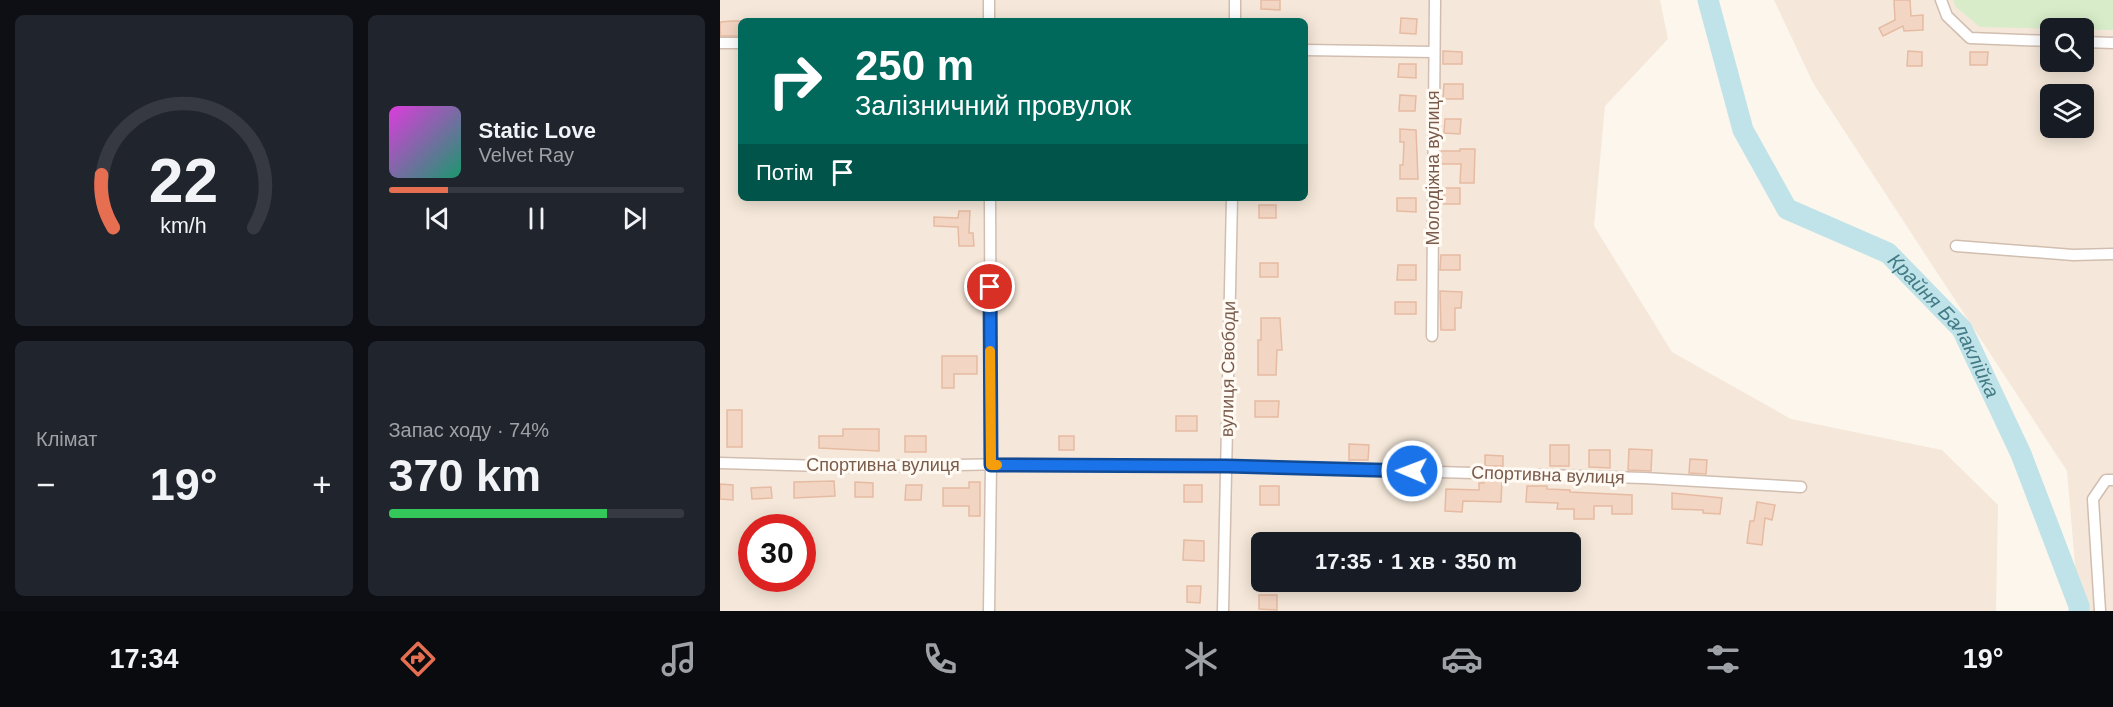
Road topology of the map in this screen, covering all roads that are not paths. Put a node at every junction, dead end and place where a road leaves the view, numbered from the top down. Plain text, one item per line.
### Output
1 (988, 0) edge
2 (1235, 0) edge
3 (1435, 0) edge
4 (1941, 0) edge
5 (989, 18) edge
6 (1235, 18) edge
7 (2040, 41) edge
8 (2094, 42) edge
9 (720, 43) edge
10 (738, 43) edge
11 (2113, 43) edge
12 (1308, 50) edge
13 (1434, 52) junction
14 (990, 201) edge
15 (1232, 201) edge
16 (1956, 246) dead end
17 (2113, 254) edge
18 (1432, 336) dead end
19 (720, 463) edge
20 (991, 465) junction
21 (1227, 466) junction
22 (2113, 480) edge
23 (1801, 487) dead end
24 (989, 611) edge
25 (1223, 611) edge
26 (2100, 611) edge

1 - 5 street
2 - 6 street
3 - 13 street, Молодіжна вулиця
4 - 7 street
8 - 11 street
9 - 10 street
12 - 13 street
13 - 18 street, Молодіжна вулиця
14 - 20 street
15 - 21 street, вулиця Свободи
16 - 17 street
19 - 20 street, Спортивна вулиця
20 - 21 street, Спортивна вулиця
20 - 24 street
21 - 23 street, Спортивна вулиця
21 - 25 street, вулиця Свободи
22 - 26 street

